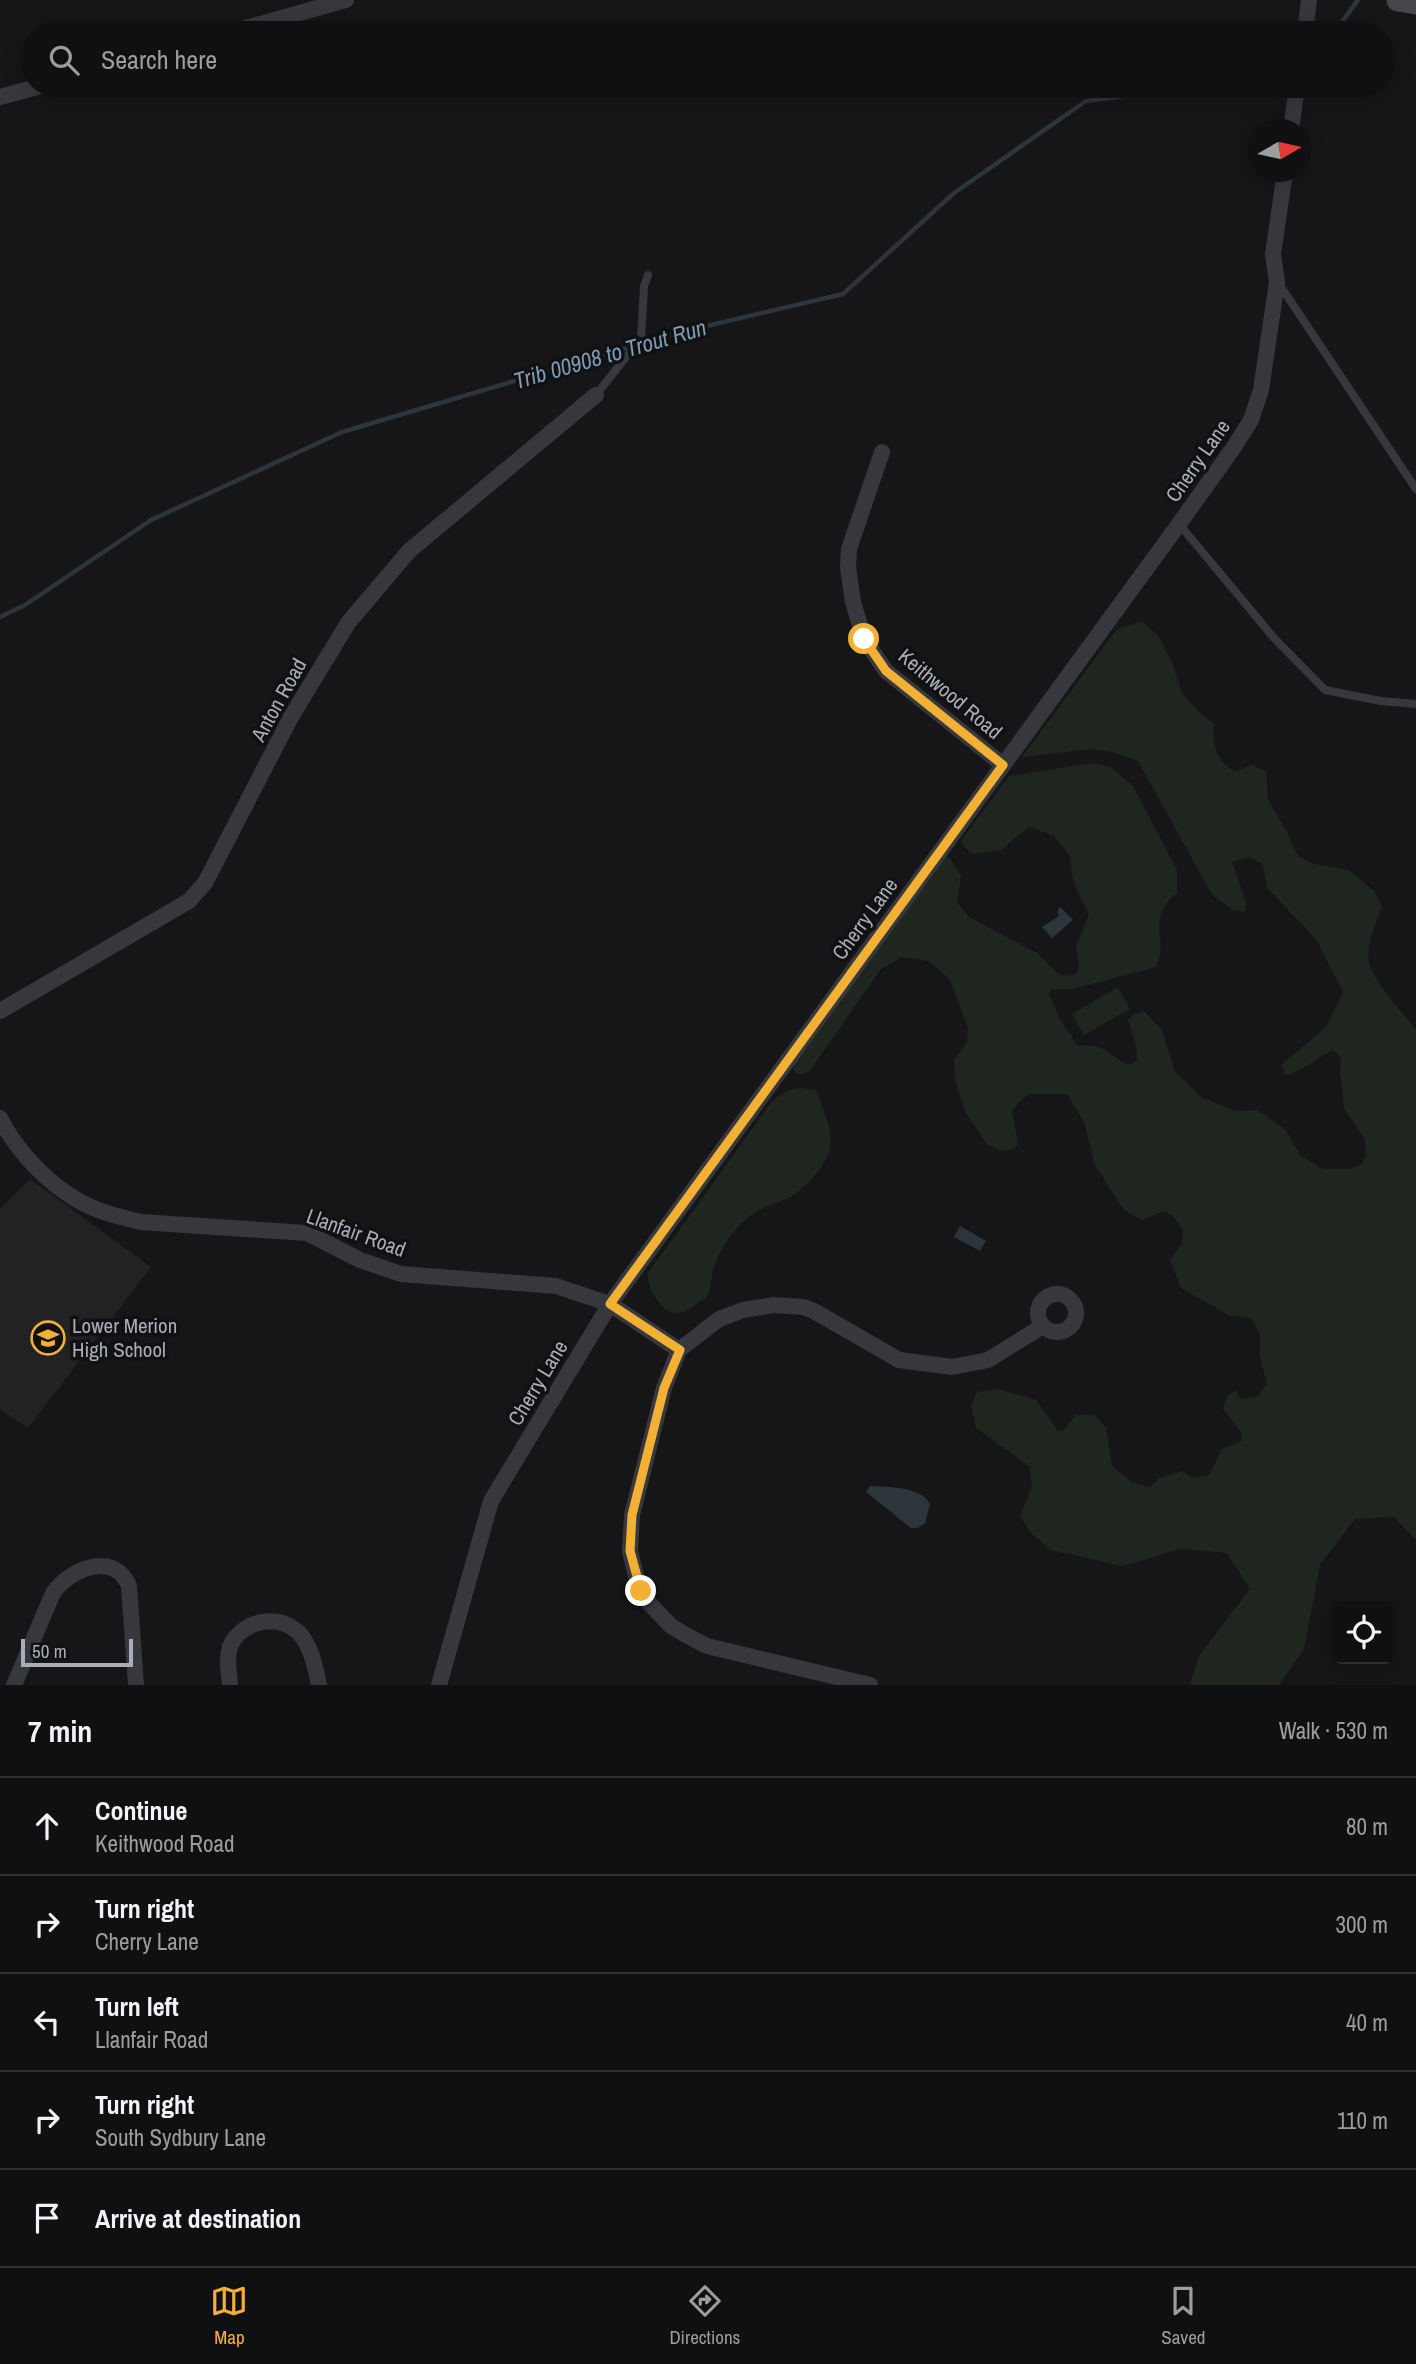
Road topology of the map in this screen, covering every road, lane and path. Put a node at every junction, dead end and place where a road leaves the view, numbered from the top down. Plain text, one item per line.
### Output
1 (346, 0) edge
2 (1309, 0) edge
3 (1398, 0) edge
4 (1416, 3) edge
5 (271, 21) edge
6 (1306, 21) edge
7 (21, 91) edge
8 (0, 97) edge
9 (1295, 98) edge
10 (1292, 119) edge
11 (1284, 182) edge
12 (648, 275) dead end
13 (1277, 282) junction
14 (596, 395) joint
15 (882, 452) dead end
16 (1416, 489) edge
17 (1179, 524) junction
18 (1416, 704) edge
19 (1003, 765) junction
20 (0, 1012) edge
21 (0, 1118) edge
22 (610, 1304) junction
23 (1043, 1326) dead end
24 (680, 1350) junction
25 (14, 1685) edge
26 (136, 1685) edge
27 (230, 1685) edge
28 (319, 1685) edge
29 (439, 1685) edge
30 (870, 1685) edge

1 - 5 street
2 - 6 street
3 - 4 street
7 - 8 street
9 - 10 street
11 - 13 street, Cherry Lane
12 - 14 lane
13 - 16 lane
13 - 17 street, Cherry Lane
14 - 20 street, Anton Road
15 - 19 street, Keithwood Road
17 - 18 lane
17 - 19 street, Cherry Lane
19 - 22 street, Cherry Lane
21 - 22 street, Llanfair Road
22 - 24 street, Llanfair Road
22 - 29 street, Cherry Lane
23 - 24 street
24 - 30 street
25 - 26 street
27 - 28 street

